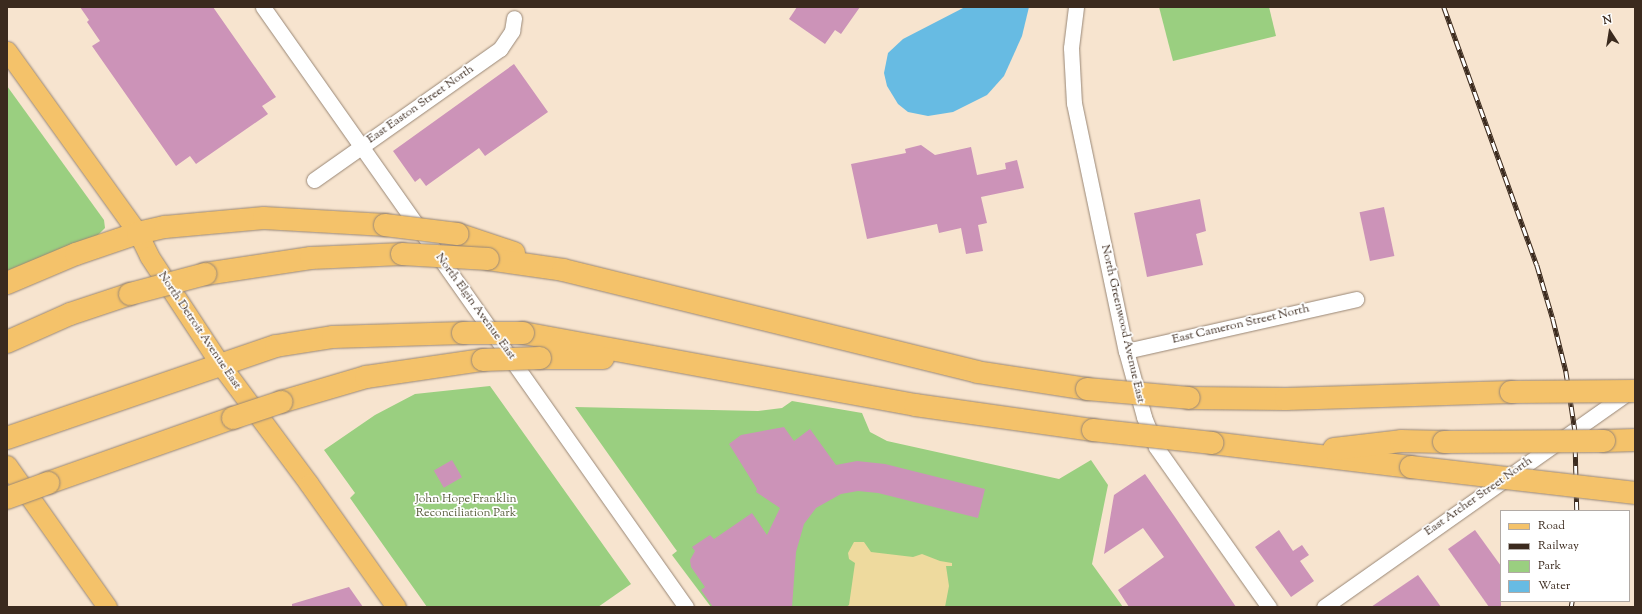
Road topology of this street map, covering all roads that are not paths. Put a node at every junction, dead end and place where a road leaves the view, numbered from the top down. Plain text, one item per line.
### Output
1 (263, 7) edge
2 (1076, 7) edge
3 (514, 18) dead end
4 (7, 51) edge
5 (362, 147) junction
6 (314, 180) dead end
7 (138, 233) junction
8 (562, 270) junction
9 (7, 283) edge
10 (1356, 299) dead end
11 (7, 342) edge
12 (1126, 351) junction
13 (220, 364) junction
14 (771, 378) junction
15 (1635, 381) edge
16 (1580, 390) junction
17 (1635, 390) edge
18 (7, 438) edge
19 (1635, 440) edge
20 (1294, 453) junction
21 (7, 465) edge
22 (1635, 492) edge
23 (7, 498) edge
24 (107, 607) edge
25 (396, 607) edge
26 (686, 607) edge
27 (1269, 607) edge
28 (1324, 607) edge

1 - 5 street, North Elgin Avenue East
2 - 12 street, North Greenwood Avenue East
3 - 5 street, East Easton Street North
4 - 7 main road, North Detroit Avenue East
5 - 6 street, East Easton Street North
5 - 26 street, North Elgin Avenue East
7 - 8 highway, bridge
7 - 9 highway
7 - 13 main road, North Detroit Avenue East
8 - 11 highway, bridge
8 - 16 highway, bridge
10 - 12 street, East Cameron Street North
12 - 27 street, North Greenwood Avenue East
13 - 14 highway, bridge
13 - 18 highway
13 - 25 main road, North Detroit Avenue East
14 - 20 highway, bridge
14 - 23 highway, bridge
15 - 16 highway, bridge
16 - 17 highway, bridge
17 - 28 street, East Archer Street North
19 - 20 highway, bridge
20 - 22 highway, bridge
21 - 24 main road

